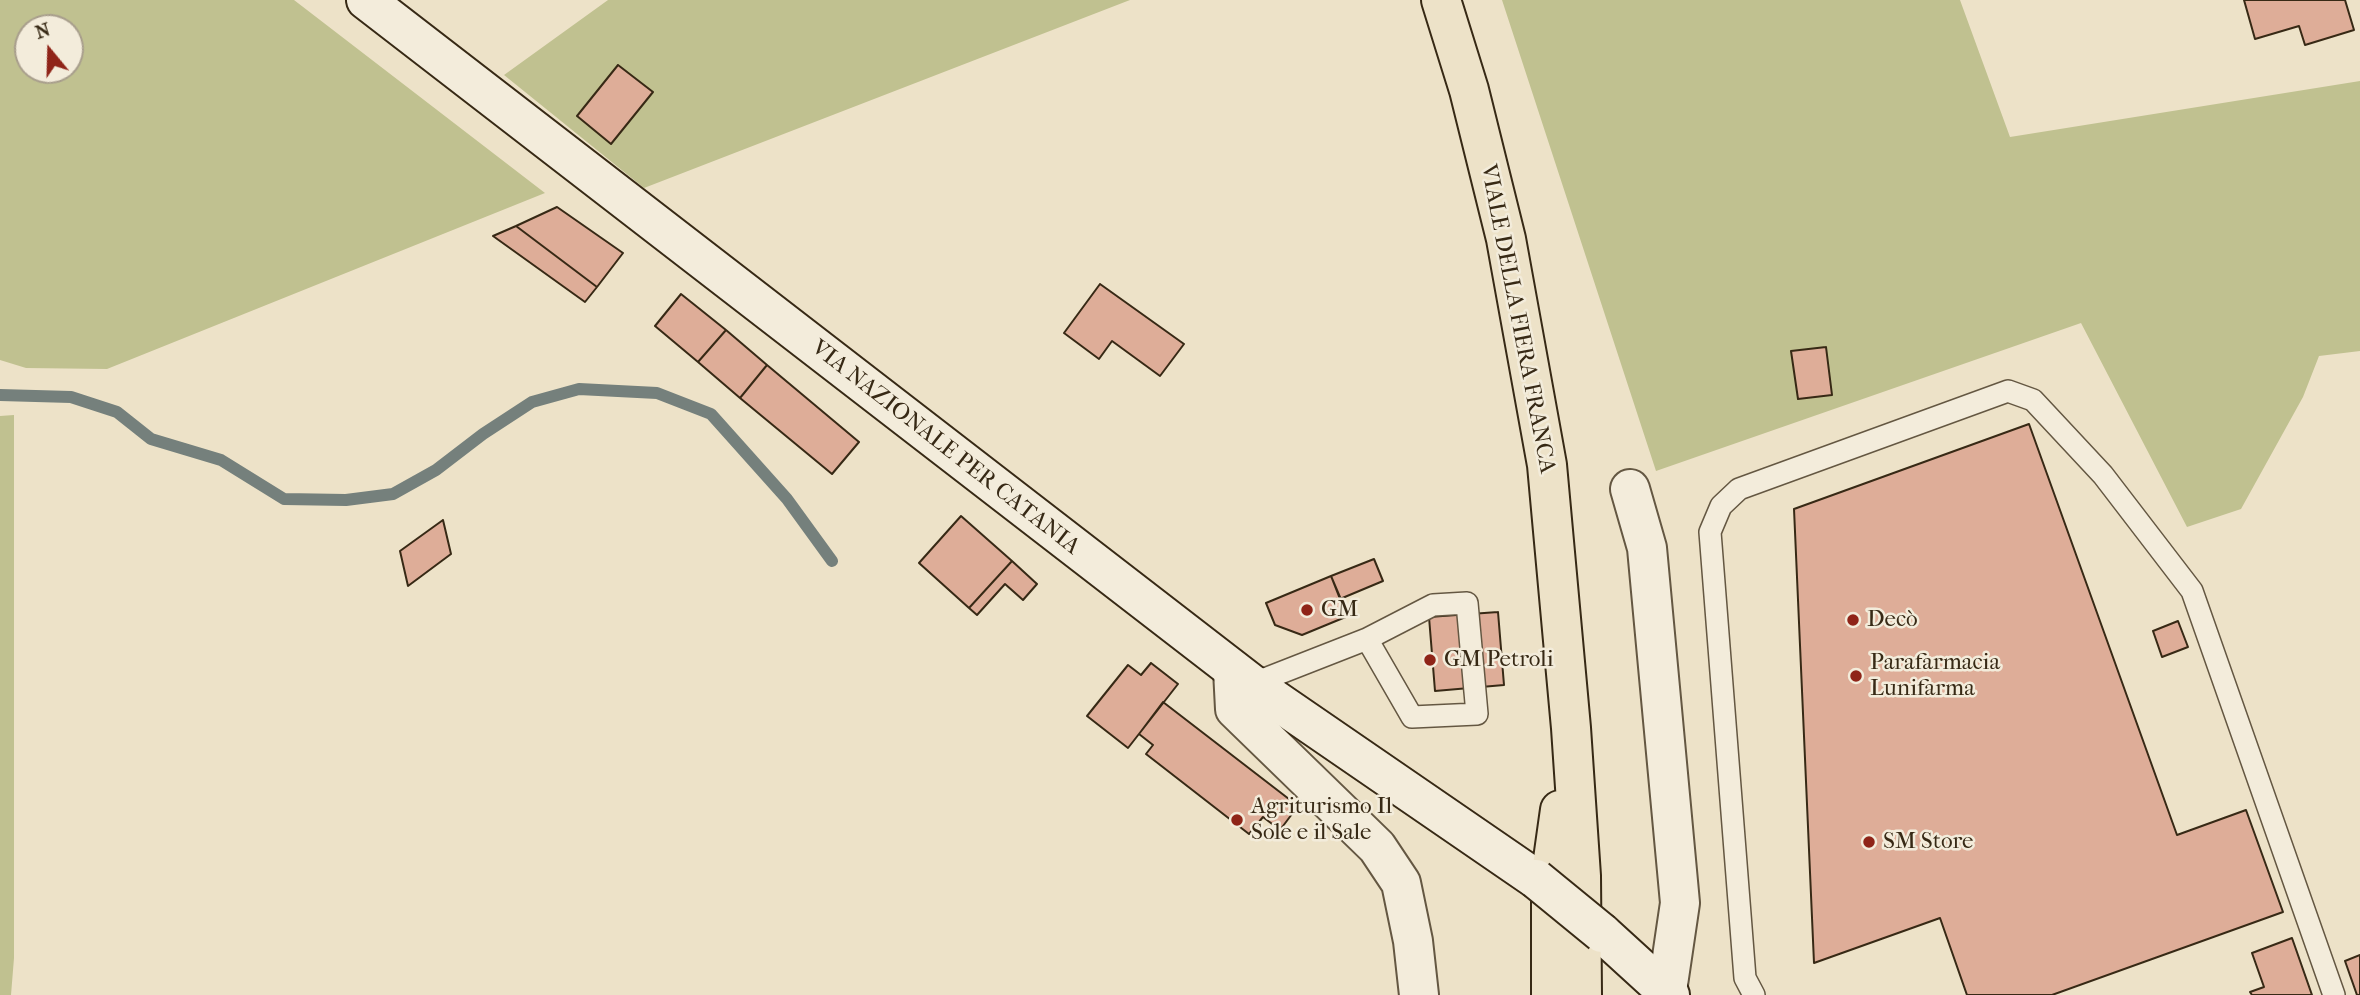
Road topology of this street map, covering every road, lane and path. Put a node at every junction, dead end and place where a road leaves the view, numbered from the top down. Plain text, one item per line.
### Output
1 (366, 0) edge
2 (1441, 0) edge
3 (1630, 489) dead end
4 (1367, 639) junction
5 (1242, 677) junction
6 (1571, 728) junction
7 (1669, 993) edge
8 (1419, 995) edge
9 (1551, 995) edge
10 (1582, 995) edge
11 (1754, 995) edge
12 (2334, 995) edge

1 - 5 main road, VIA NAZIONALE PER CATANIA
2 - 6 main road, VIALE DELLA FIERA FRANCA
3 - 7 main road
4 - 4 lane
4 - 5 lane
5 - 7 main road, VIA NAZIONALE PER CATANIA, bridge
5 - 8 main road
6 - 9 main road, VIALE DELLA FIERA FRANCA
6 - 10 main road, VIALE DELLA FIERA FRANCA
11 - 12 lane

